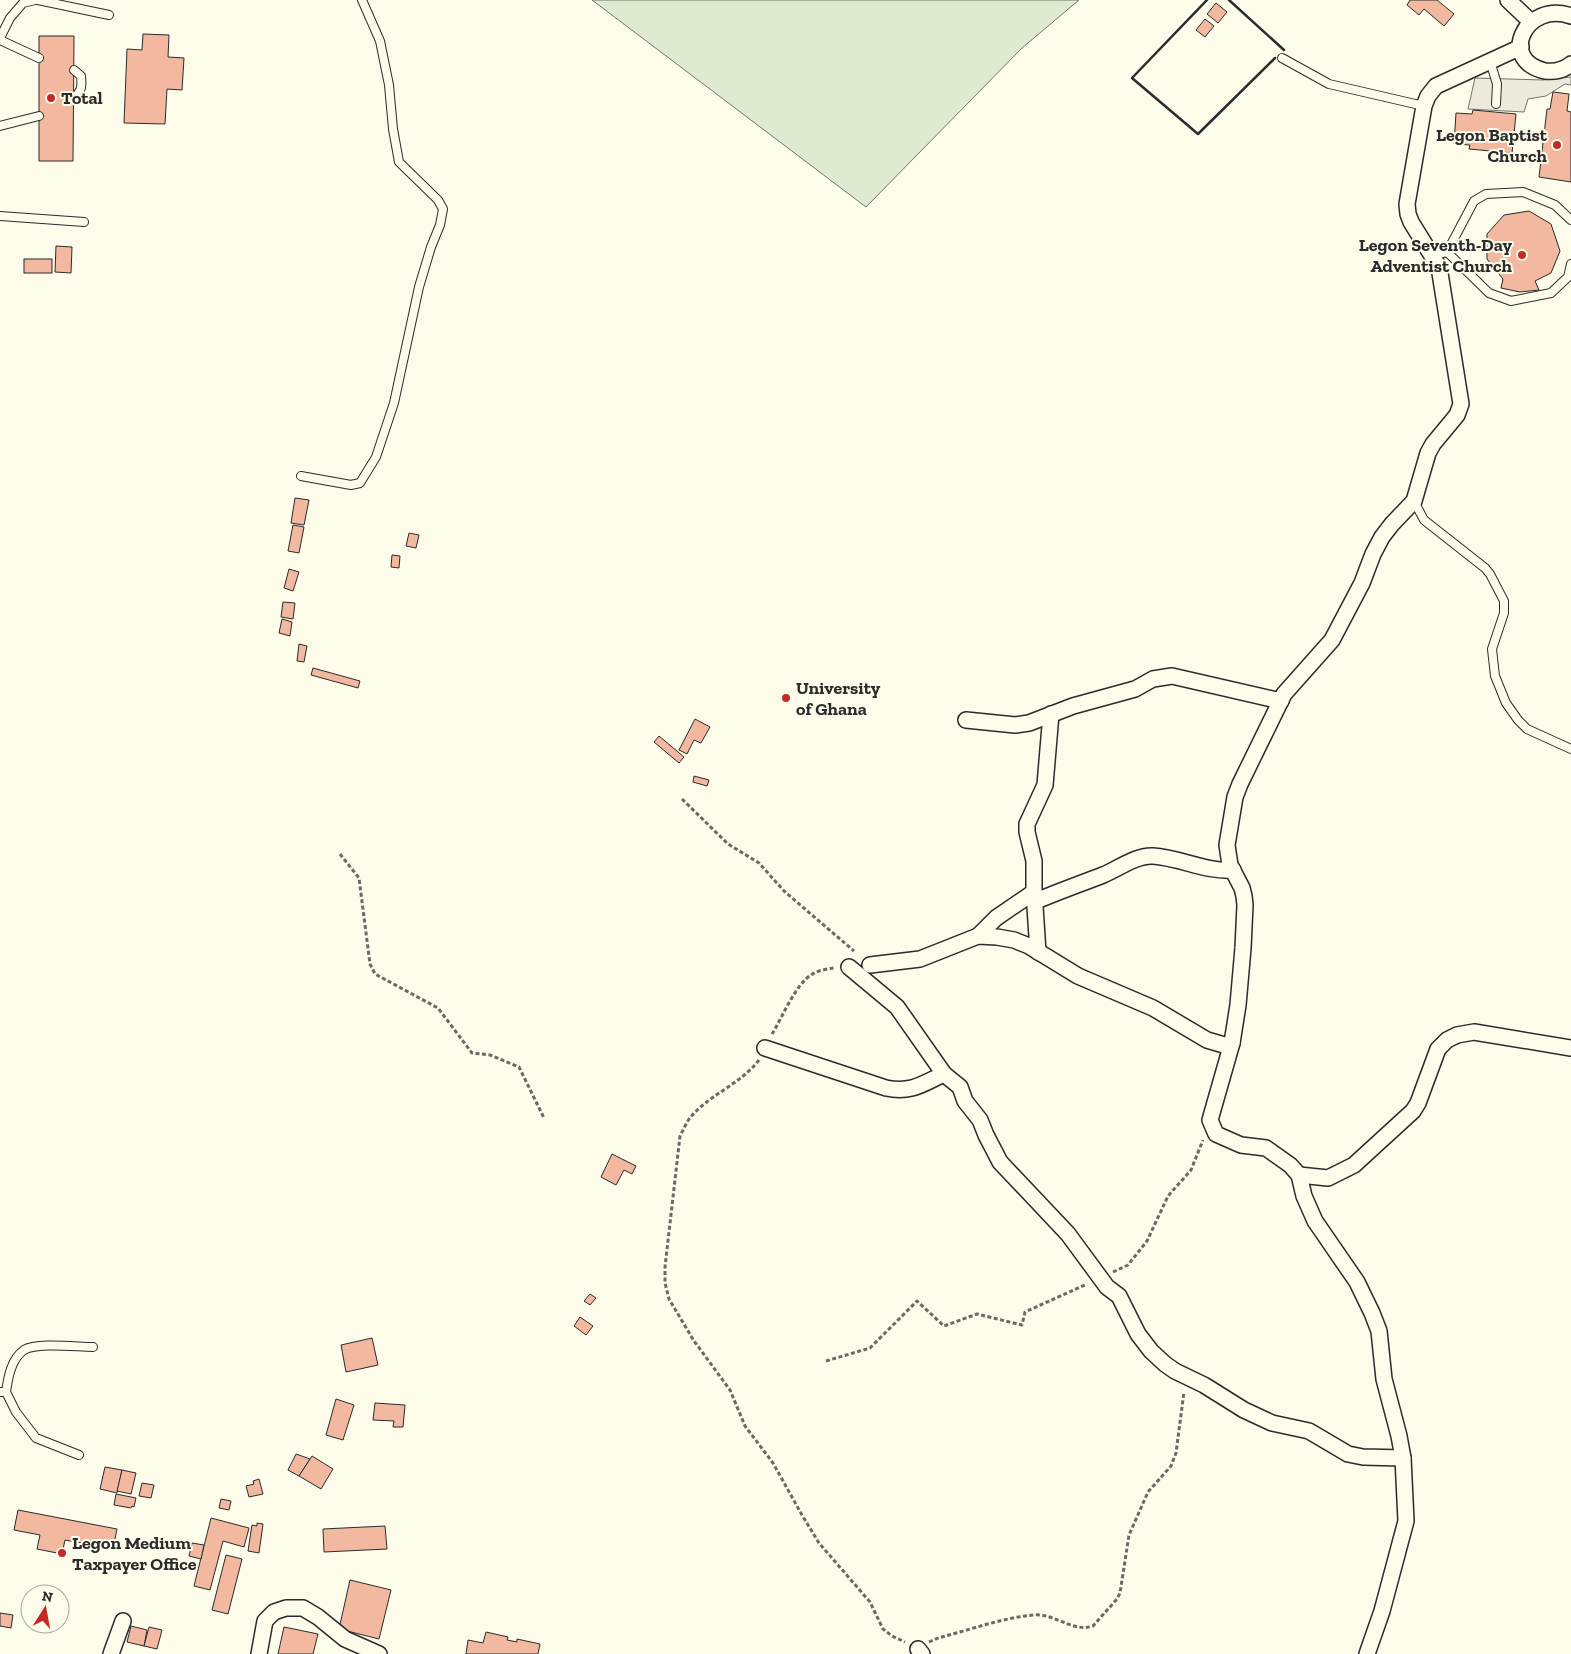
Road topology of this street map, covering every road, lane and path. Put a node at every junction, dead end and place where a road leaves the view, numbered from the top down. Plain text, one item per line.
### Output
1 (37, 0) edge
2 (362, 0) edge
3 (1508, 0) edge
4 (1556, 4) edge
5 (108, 15) dead end
6 (1571, 16) edge
7 (1528, 19) junction
8 (0, 39) edge
9 (1521, 47) junction
10 (39, 58) dead end
11 (1282, 58) dead end
12 (1490, 61) junction
13 (1571, 64) edge
14 (74, 70) dead end
15 (74, 98) dead end
16 (1496, 104) dead end
17 (1424, 106) junction
18 (39, 116) dead end
19 (0, 126) edge
20 (0, 216) edge
21 (1571, 220) edge
22 (84, 222) dead end
23 (1440, 254) junction
24 (1571, 264) edge
25 (301, 476) dead end
26 (1414, 502) junction
27 (1281, 701) junction
28 (1051, 714) junction
29 (966, 720) dead end
30 (1571, 749) edge
31 (682, 799) dead end
32 (340, 854) dead end
33 (1233, 870) junction
34 (1034, 897) junction
35 (978, 936) junction
36 (1038, 952) junction
37 (870, 965) joint
38 (849, 967) joint
39 (1232, 1043) junction
40 (765, 1048) junction
41 (1571, 1048) edge
42 (944, 1074) junction
43 (544, 1118) dead end
44 (1204, 1138) dead end
45 (1299, 1175) junction
46 (1111, 1273) dead end
47 (1094, 1281) dead end
48 (94, 1347) dead end
49 (826, 1361) dead end
50 (1187, 1377) junction
51 (3, 1392) edge
52 (79, 1455) dead end
53 (1403, 1458) junction
54 (123, 1621) dead end
55 (920, 1652) edge
56 (111, 1654) edge
57 (259, 1654) edge
58 (379, 1654) edge
59 (1368, 1654) edge

1 - 5 lane
1 - 8 lane
2 - 25 lane
3 - 7 street
4 - 6 street
4 - 7 street
7 - 9 street
8 - 10 lane
9 - 12 street
9 - 13 street
11 - 17 lane
12 - 16 lane
12 - 17 street
14 - 15 lane
17 - 23 street
18 - 19 lane
20 - 22 lane
21 - 23 lane
23 - 24 lane
23 - 26 street
26 - 27 street
26 - 30 lane
27 - 28 street
27 - 33 street
28 - 29 street
28 - 34 street
31 - 37 path
32 - 43 path
33 - 34 street
33 - 39 street
34 - 35 street
34 - 36 street
35 - 36 street
35 - 37 street
36 - 39 street
38 - 40 path
38 - 42 street
39 - 45 street
40 - 42 street
40 - 55 path
41 - 45 street
42 - 50 street
44 - 46 path
45 - 53 street
47 - 49 path
48 - 51 lane
50 - 53 street
50 - 55 path
51 - 52 lane
53 - 59 street
54 - 56 street
57 - 58 street

